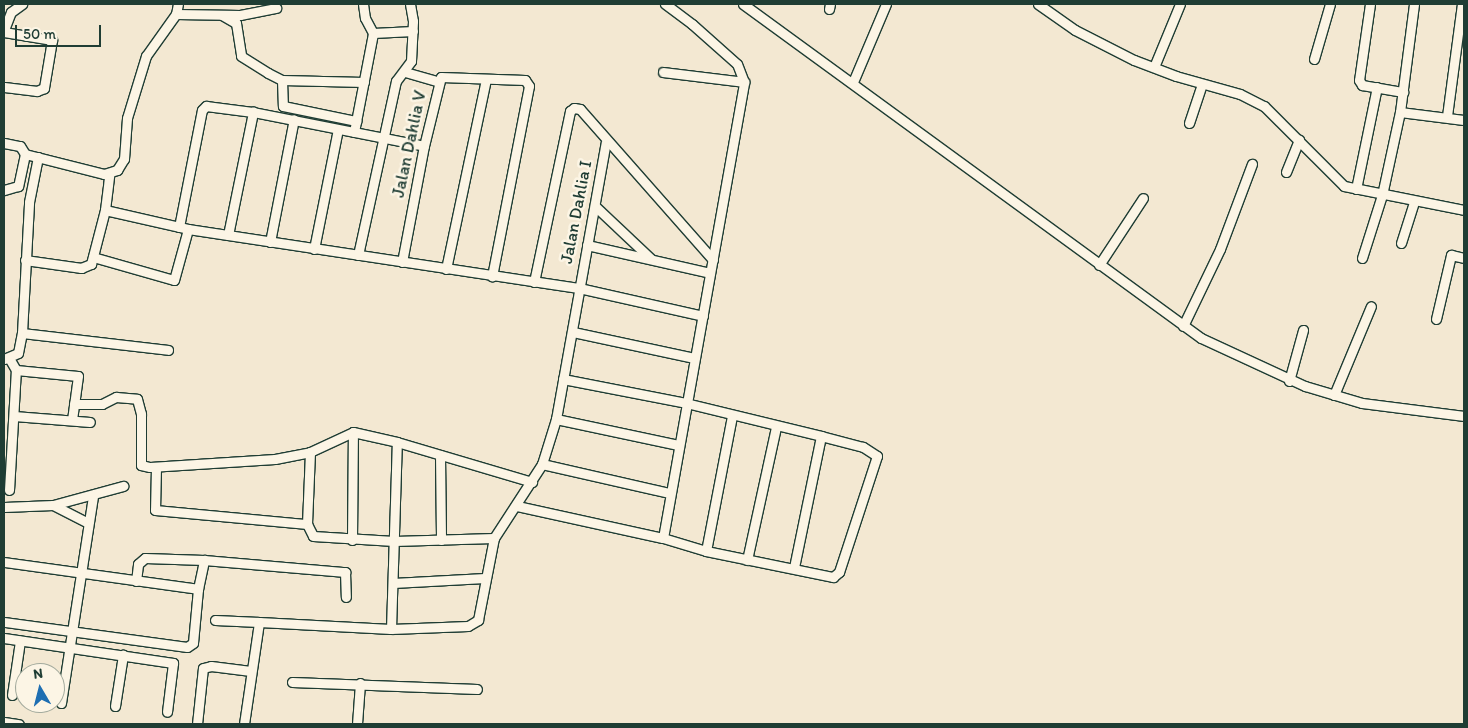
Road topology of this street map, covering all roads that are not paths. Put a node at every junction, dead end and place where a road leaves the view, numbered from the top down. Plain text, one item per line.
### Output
1 (22, 4) edge
2 (178, 4) edge
3 (363, 4) edge
4 (410, 4) edge
5 (664, 4) edge
6 (744, 4) edge
7 (886, 4) edge
8 (1038, 4) edge
9 (1180, 4) edge
10 (1330, 4) edge
11 (1370, 4) edge
12 (1414, 4) edge
13 (1462, 4) edge
14 (276, 8) dead end
15 (176, 14) junction
16 (222, 15) junction
17 (4, 31) edge
18 (412, 31) junction
19 (373, 33) junction
20 (1314, 59) dead end
21 (1154, 67) junction
22 (405, 72) junction
23 (663, 72) dead end
24 (486, 79) junction
25 (282, 80) junction
26 (364, 82) junction
27 (439, 82) junction
28 (744, 82) junction
29 (853, 82) junction
30 (1202, 84) junction
31 (4, 87) edge
32 (1377, 87) junction
33 (1403, 92) junction
34 (252, 112) junction
35 (1400, 112) junction
36 (1447, 116) junction
37 (294, 119) junction
38 (1464, 120) edge
39 (356, 121) junction
40 (1188, 123) dead end
41 (338, 129) junction
42 (354, 132) junction
43 (383, 138) junction
44 (1299, 140) junction
45 (4, 142) edge
46 (606, 142) junction
47 (424, 146) junction
48 (25, 154) junction
49 (38, 157) junction
50 (1252, 164) dead end
51 (1286, 172) dead end
52 (109, 175) junction
53 (1356, 189) junction
54 (4, 190) edge
55 (1382, 195) junction
56 (1143, 198) dead end
57 (1414, 202) junction
58 (595, 206) junction
59 (105, 210) junction
60 (1464, 210) edge
61 (183, 228) junction
62 (228, 235) junction
63 (270, 242) junction
64 (1401, 243) dead end
65 (587, 245) junction
66 (314, 249) junction
67 (358, 255) junction
68 (93, 257) junction
69 (650, 258) junction
70 (1362, 258) dead end
71 (1464, 258) edge
72 (25, 260) junction
73 (713, 260) junction
74 (402, 262) junction
75 (1099, 265) junction
76 (446, 269) junction
77 (710, 273) junction
78 (492, 276) junction
79 (534, 282) junction
80 (579, 288) junction
81 (1372, 306) dead end
82 (703, 316) junction
83 (1436, 318) dead end
84 (1183, 326) junction
85 (1303, 330) dead end
86 (573, 332) junction
87 (22, 333) junction
88 (168, 350) dead end
89 (7, 358) edge
90 (694, 358) junction
91 (16, 370) junction
92 (563, 379) junction
93 (1288, 381) junction
94 (1334, 395) junction
95 (686, 403) junction
96 (74, 404) junction
97 (14, 416) junction
98 (732, 416) junction
99 (1464, 416) edge
100 (72, 420) junction
101 (556, 420) junction
102 (90, 422) dead end
103 (776, 427) junction
104 (354, 432) junction
105 (821, 436) junction
106 (397, 442) junction
107 (678, 445) junction
108 (310, 452) junction
109 (440, 455) junction
110 (542, 464) junction
111 (156, 467) junction
112 (532, 482) junction
113 (123, 486) dead end
114 (9, 490) dead end
115 (670, 493) junction
116 (93, 496) junction
117 (52, 505) junction
118 (517, 506) junction
119 (4, 507) edge
120 (88, 523) junction
121 (307, 524) junction
122 (494, 538) junction
123 (663, 538) junction
124 (352, 540) junction
125 (442, 540) junction
126 (394, 541) junction
127 (706, 551) junction
128 (204, 560) junction
129 (747, 560) junction
130 (4, 562) edge
131 (794, 567) junction
132 (80, 574) junction
133 (485, 578) junction
134 (136, 581) junction
135 (393, 583) junction
136 (198, 590) junction
137 (346, 597) dead end
138 (215, 620) dead end
139 (4, 622) edge
140 (259, 622) junction
141 (391, 629) junction
142 (72, 632) junction
143 (4, 638) edge
144 (20, 641) junction
145 (70, 648) junction
146 (123, 656) junction
147 (251, 671) junction
148 (292, 682) dead end
149 (65, 683) edge
150 (360, 683) junction
151 (477, 689) dead end
152 (12, 695) dead end
153 (115, 706) dead end
154 (167, 712) dead end
155 (4, 722) edge
156 (19, 724) edge
157 (197, 724) edge
158 (244, 724) edge
159 (357, 724) edge

1 - 17 street
2 - 15 street
3 - 19 street
4 - 18 street
5 - 28 street
6 - 29 street
7 - 29 street
8 - 21 street
9 - 21 street
10 - 20 street
11 - 32 street
12 - 33 street
13 - 36 street
14 - 16 street
15 - 16 street
15 - 52 street
16 - 25 street
17 - 31 street
18 - 19 street
18 - 22 street
19 - 26 street
21 - 30 street
22 - 27 street
22 - 43 street
23 - 28 street
24 - 27 street, Jalan Dahlia V
24 - 76 street
24 - 78 street, Jalan Dahlia V
25 - 26 street
25 - 39 street
26 - 39 street
27 - 47 street, Jalan Dahlia V
28 - 73 street
29 - 75 street
30 - 40 street
30 - 44 street
32 - 33 street
32 - 53 street
33 - 35 street
34 - 37 street
34 - 61 street
34 - 62 street
35 - 36 street
35 - 55 street
36 - 38 street
37 - 41 street
37 - 63 street
39 - 42 street
41 - 42 street
41 - 66 street
42 - 43 street
43 - 47 street
43 - 67 street
44 - 51 street
44 - 53 street
45 - 48 street
46 - 58 street, Jalan Dahlia I
46 - 73 street
46 - 79 street
47 - 74 street, Jalan Dahlia V
48 - 49 street
48 - 54 street
49 - 52 street
49 - 72 street
50 - 84 street
52 - 59 street
53 - 55 street
55 - 57 street
55 - 70 street
56 - 75 street
57 - 60 street
57 - 64 street
58 - 65 street, Jalan Dahlia I
58 - 69 street
59 - 61 street
59 - 68 street
61 - 62 street
61 - 68 street
62 - 63 street
63 - 66 street
65 - 69 street
65 - 80 street, Jalan Dahlia I
66 - 67 street
67 - 74 street
68 - 72 street
69 - 77 street
71 - 83 street
72 - 87 street
73 - 77 street
74 - 76 street
75 - 84 street
76 - 78 street
77 - 82 street
78 - 79 street
79 - 80 street
80 - 82 street
80 - 86 street, Jalan Dahlia I
81 - 94 street
82 - 90 street
84 - 93 street
85 - 93 street
86 - 90 street
86 - 92 street, Jalan Dahlia I
87 - 88 street
87 - 89 street
89 - 91 street
90 - 95 street
91 - 96 street
91 - 97 street
92 - 95 street
92 - 101 street, Jalan Dahlia I
93 - 94 street
94 - 99 street
95 - 98 street
95 - 107 street
96 - 100 street
96 - 111 street
97 - 100 street
97 - 114 street
98 - 103 street
98 - 127 street
100 - 102 street
101 - 107 street
101 - 110 street, Jalan Dahlia I
103 - 105 street
103 - 129 street
104 - 106 street
104 - 108 street
104 - 124 street
105 - 131 street
105 - 131 street
106 - 109 street
106 - 126 street
107 - 115 street
108 - 111 street
108 - 121 street
109 - 112 street
109 - 125 street
110 - 112 street, Jalan Dahlia I
110 - 115 street
111 - 121 street
112 - 118 street, Jalan Dahlia I
113 - 116 street
115 - 123 street
116 - 117 street
116 - 120 street
117 - 119 street
117 - 120 street
118 - 122 street, Jalan Dahlia I
118 - 123 street
120 - 132 street
121 - 124 street
122 - 125 street
122 - 133 street
123 - 127 street
124 - 126 street
125 - 126 street
126 - 135 street
127 - 129 street
128 - 134 street
128 - 136 street
128 - 137 street
129 - 131 street
130 - 132 street
132 - 134 street
132 - 142 street
133 - 135 street
133 - 141 street
134 - 136 street
135 - 141 street
136 - 142 street
138 - 140 street
139 - 142 street
140 - 141 street
140 - 147 street
142 - 145 street
143 - 144 street
144 - 145 street
144 - 152 street
145 - 146 street
145 - 149 street
146 - 153 street
146 - 154 street
147 - 157 street
147 - 158 street
148 - 150 street
150 - 151 street
150 - 159 street
155 - 156 street

